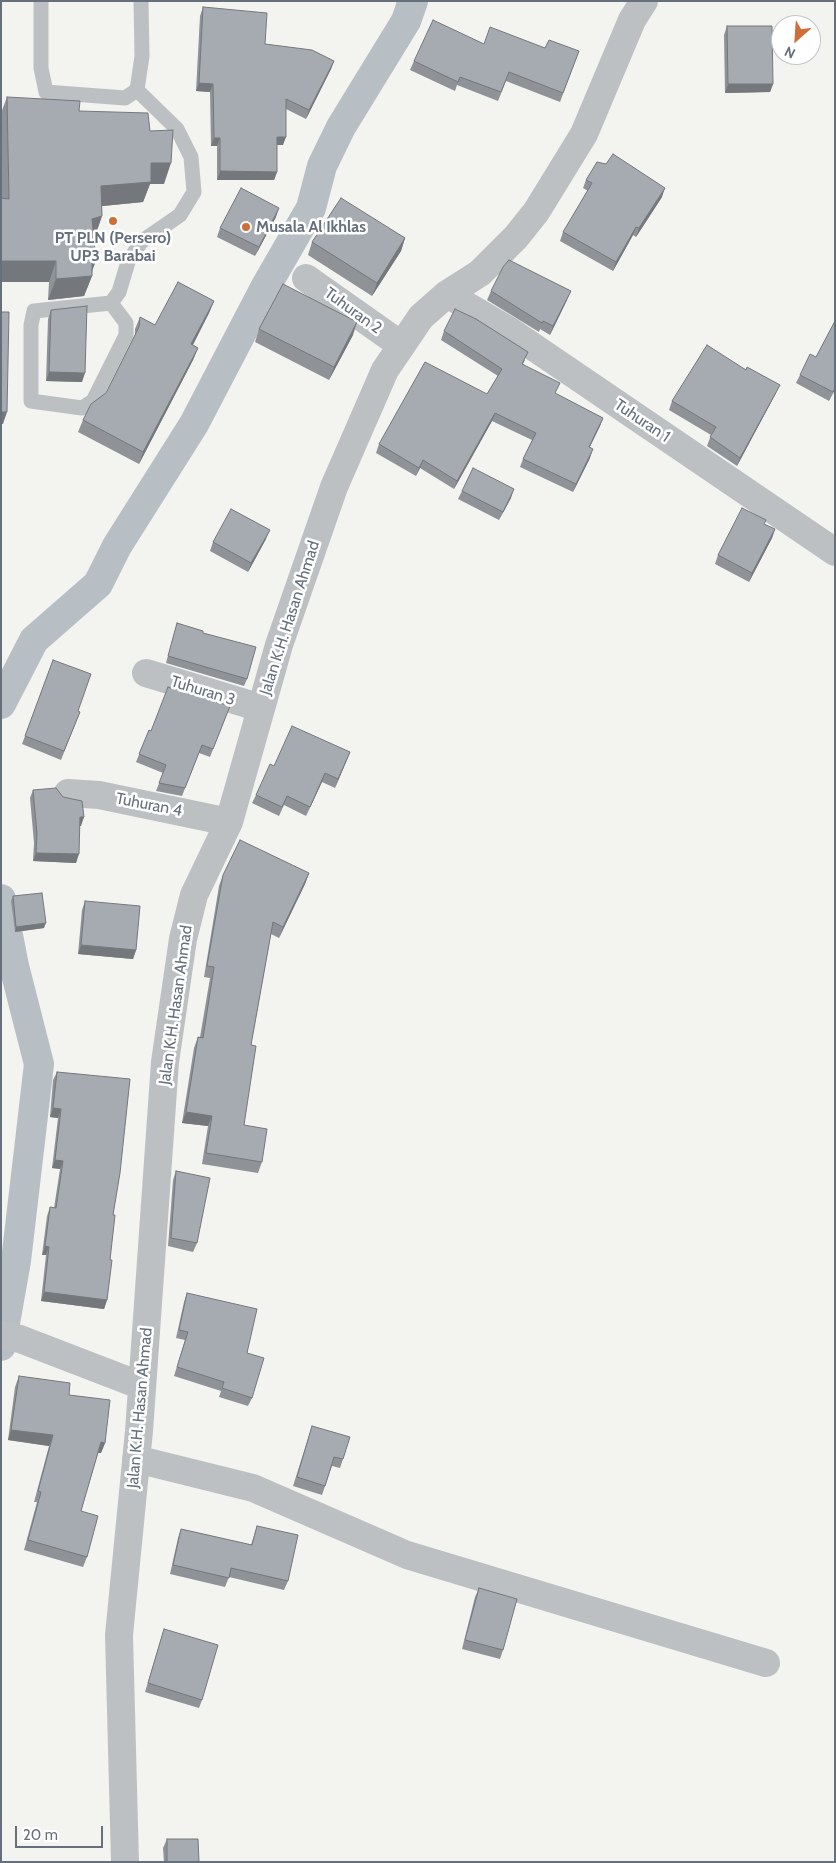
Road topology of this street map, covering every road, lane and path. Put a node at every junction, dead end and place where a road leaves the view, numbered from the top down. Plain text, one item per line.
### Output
1 (40, 1) edge
2 (141, 1) edge
3 (644, 1) edge
4 (137, 90) junction
5 (306, 278) dead end
6 (447, 294) junction
7 (111, 303) junction
8 (400, 345) junction
9 (835, 552) edge
10 (146, 673) dead end
11 (261, 708) junction
12 (68, 793) dead end
13 (229, 822) junction
14 (11, 1337) edge
15 (142, 1386) junction
16 (136, 1459) junction
17 (766, 1663) dead end
18 (125, 1862) edge

1 - 4 lane
2 - 4 lane
3 - 6 street, Jalan K.H. Hasan Ahmad
4 - 7 lane
5 - 8 street, Tuhuran 2
6 - 8 street, Jalan K.H. Hasan Ahmad
6 - 9 street, Tuhuran 1
7 - 7 lane
8 - 11 street, Jalan K.H. Hasan Ahmad
10 - 11 street, Tuhuran 3
11 - 13 street, Jalan K.H. Hasan Ahmad
12 - 13 street, Tuhuran 4
13 - 15 street, Jalan K.H. Hasan Ahmad
14 - 15 street
15 - 16 street, Jalan K.H. Hasan Ahmad
16 - 17 street
16 - 18 street, Jalan K.H. Hasan Ahmad

